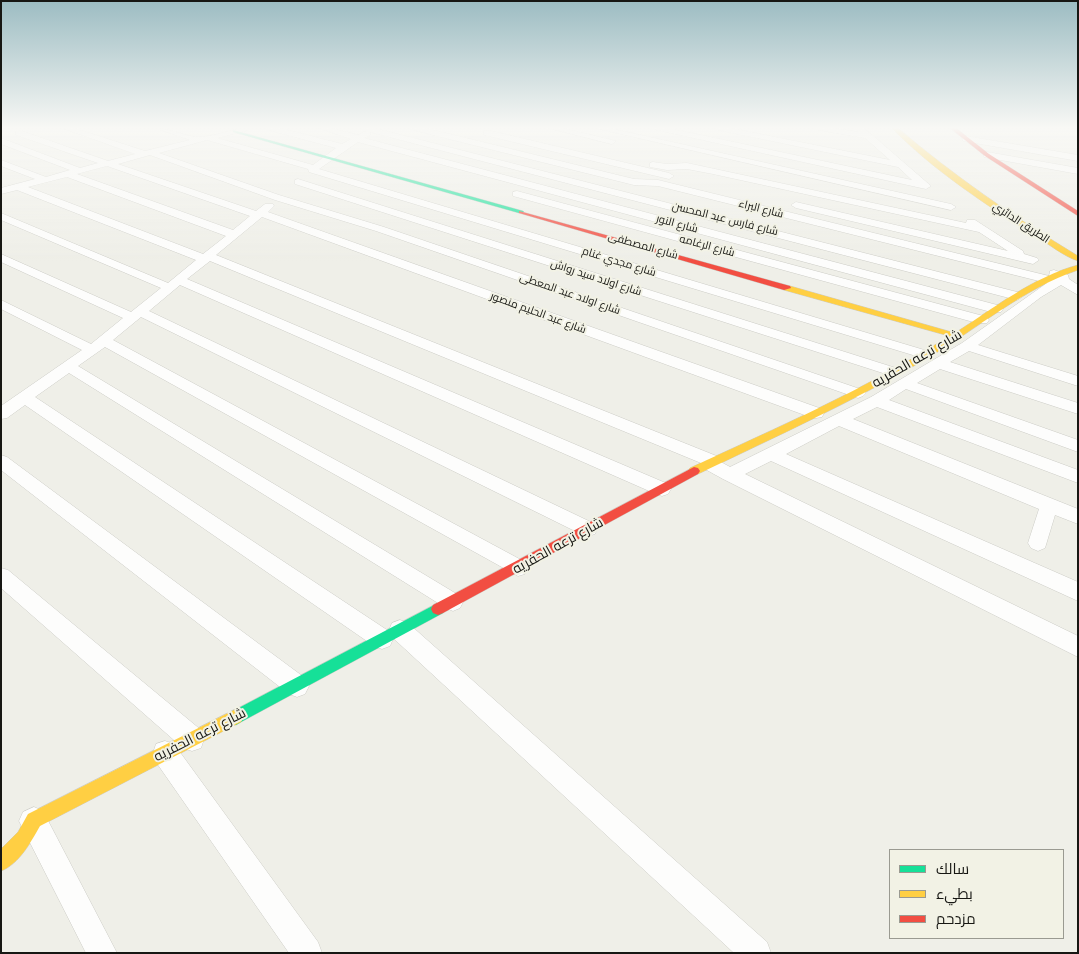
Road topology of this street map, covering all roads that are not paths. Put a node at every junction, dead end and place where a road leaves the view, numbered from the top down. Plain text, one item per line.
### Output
1 (27, 173) edge
2 (74, 173) edge
3 (135, 173) edge
4 (205, 173) edge
5 (309, 173) edge
6 (324, 173) edge
7 (382, 173) edge
8 (438, 173) edge
9 (507, 173) edge
10 (530, 173) edge
11 (596, 173) edge
12 (656, 173) edge
13 (686, 173) edge
14 (711, 173) edge
15 (797, 173) edge
16 (863, 173) edge
17 (896, 173) edge
18 (909, 173) edge
19 (950, 173) edge
20 (1014, 173) edge
21 (68, 174) junction
22 (914, 177) junction
23 (680, 178) junction
24 (46, 180) junction
25 (298, 182) junction
26 (484, 185) dead end
27 (926, 186) junction
28 (8, 188) edge
29 (503, 190) dead end
30 (737, 191) dead end
31 (280, 197) junction
32 (784, 202) dead end
33 (951, 207) junction
34 (889, 209) junction
35 (919, 209) dead end
36 (259, 214) junction
37 (1078, 214) edge
38 (1, 216) edge
39 (966, 219) junction
40 (880, 224) junction
41 (981, 229) junction
42 (235, 235) junction
43 (1, 257) edge
44 (206, 258) junction
45 (1078, 259) edge
46 (1033, 260) junction
47 (1078, 267) edge
48 (1078, 273) edge
49 (1054, 278) junction
50 (175, 284) junction
51 (1078, 291) edge
52 (1017, 296) junction
53 (1, 304) edge
54 (996, 309) junction
55 (137, 315) junction
56 (982, 320) junction
57 (962, 341) junction
58 (98, 345) junction
59 (932, 359) junction
60 (69, 367) junction
61 (899, 378) junction
62 (1078, 381) edge
63 (858, 393) junction
64 (26, 398) junction
65 (876, 400) junction
66 (1078, 409) edge
67 (816, 413) junction
68 (1, 414) edge
69 (838, 420) junction
70 (1078, 446) edge
71 (771, 454) junction
72 (1, 461) edge
73 (711, 462) junction
74 (729, 475) junction
75 (1078, 477) edge
76 (662, 490) junction
77 (1049, 505) junction
78 (1078, 517) edge
79 (588, 529) junction
80 (1038, 543) dead end
81 (518, 568) junction
82 (1, 576) edge
83 (1078, 592) edge
84 (453, 602) junction
85 (391, 634) junction
86 (1078, 647) edge
87 (297, 686) junction
88 (192, 739) junction
89 (165, 753) junction
90 (34, 820) junction
91 (1, 837) edge
92 (1, 862) edge
93 (102, 953) edge
94 (307, 953) edge
95 (756, 953) edge

1 - 24 street
2 - 21 street
3 - 36 street, شارع عبد الحليم منصور
4 - 31 street, شارع اولاد عبد المعطى
5 - 25 street
6 - 59 street, شارع مجدي غنام
7 - 57 main road, شارع المصطفى
8 - 26 street
9 - 54 street, شارع النور
10 - 52 street, شارع فارس عبد المحسن
11 - 49 street, شارع البراء
12 - 23 street
13 - 23 street
14 - 34 street
15 - 33 street
16 - 27 street
17 - 22 street
18 - 22 street
19 - 45 main road, الطريق الدائري
20 - 37 main road
21 - 24 street
21 - 42 street
22 - 27 street
23 - 30 street
24 - 28 street
25 - 31 street
25 - 61 street, شارع اولاد سيد رواش
27 - 33 street
28 - 44 street
29 - 56 street, شارع الرغامه
31 - 36 street
31 - 63 street, شارع اولاد عبد المعطى
32 - 40 street
33 - 39 street
34 - 40 street
34 - 41 street
35 - 39 street
36 - 42 street
36 - 67 street, شارع عبد الحليم منصور
38 - 50 street
39 - 41 street
40 - 46 street
41 - 46 street
42 - 44 street
43 - 55 street
44 - 50 street
44 - 73 street
46 - 49 street
47 - 49 main road, شارع ترعه الحفريه
48 - 49 street, شارع ترعه الحفريه
49 - 51 street
49 - 52 main road, شارع ترعه الحفريه
49 - 57 street, شارع ترعه الحفريه
50 - 55 street
50 - 76 street
52 - 54 main road, شارع ترعه الحفريه
53 - 58 street
54 - 56 main road, شارع ترعه الحفريه
55 - 58 street
55 - 79 street
56 - 57 main road, شارع ترعه الحفريه
57 - 59 street, شارع ترعه الحفريه
57 - 62 street
58 - 60 street
58 - 81 street
59 - 61 street, شارع ترعه الحفريه
59 - 66 street, شارع مجدي غنام
60 - 64 street
60 - 84 street
61 - 63 main road, شارع ترعه الحفريه
61 - 65 street, شارع ترعه الحفريه
61 - 70 street, شارع اولاد سيد رواش
63 - 67 main road, شارع ترعه الحفريه
64 - 68 street
64 - 85 street
65 - 69 street, شارع ترعه الحفريه
65 - 75 street
67 - 73 main road, شارع ترعه الحفريه
69 - 71 street, شارع ترعه الحفريه
69 - 77 street
71 - 74 street, شارع ترعه الحفريه
71 - 83 street
72 - 87 street
73 - 74 street
73 - 76 main road, شارع ترعه الحفريه
74 - 86 street
76 - 79 main road, شارع ترعه الحفريه
77 - 78 street
77 - 80 street
79 - 81 main road, شارع ترعه الحفريه
81 - 84 main road, شارع ترعه الحفريه
82 - 88 street
84 - 85 main road, شارع ترعه الحفريه
85 - 87 main road, شارع ترعه الحفريه
85 - 95 street
87 - 88 main road, شارع ترعه الحفريه
88 - 89 main road, شارع ترعه الحفريه
89 - 90 main road, شارع ترعه الحفريه
89 - 94 street
90 - 91 street
90 - 92 main road
90 - 93 street

